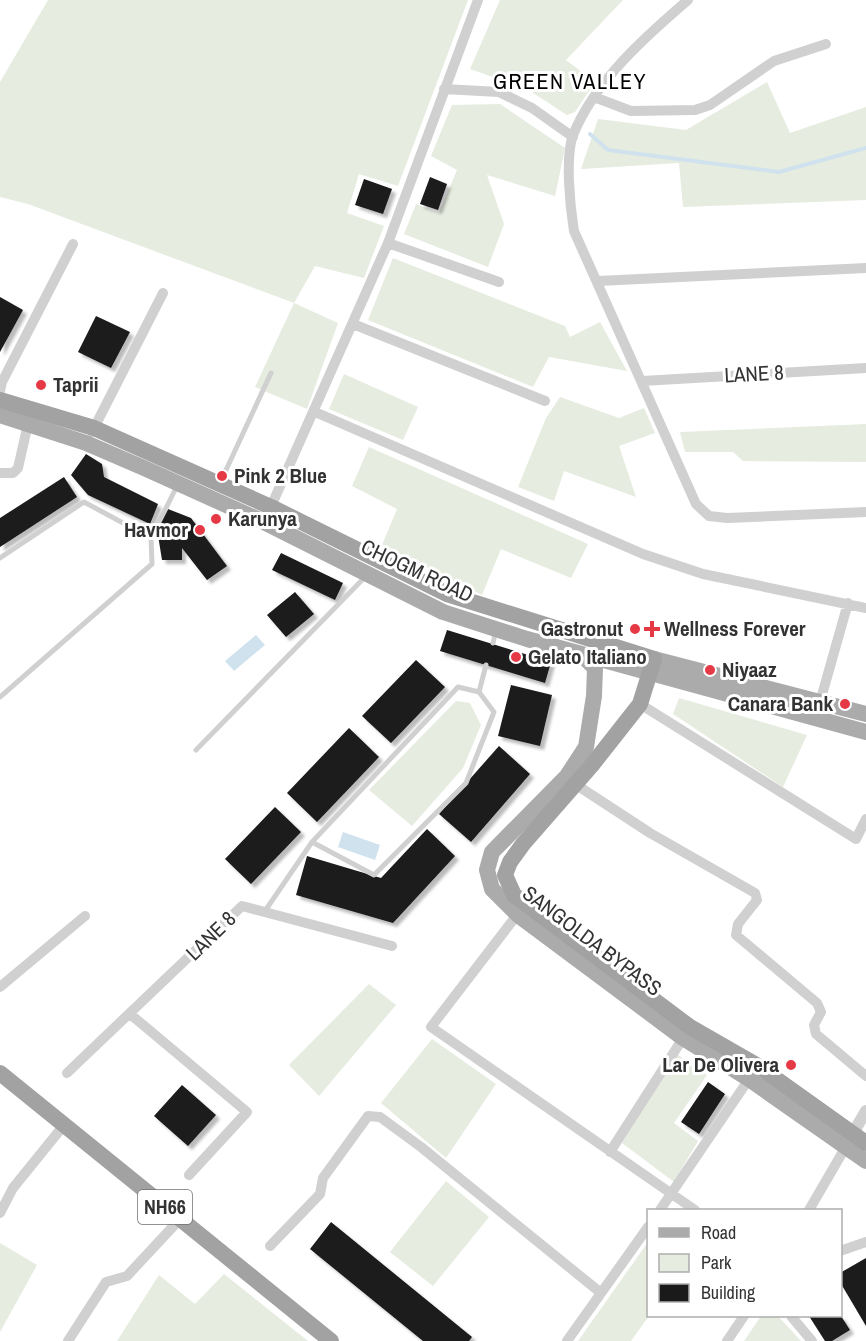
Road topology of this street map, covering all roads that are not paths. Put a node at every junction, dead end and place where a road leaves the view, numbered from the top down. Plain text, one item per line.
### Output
1 (478, 0) edge
2 (688, 0) edge
3 (826, 44) dead end
4 (444, 89) junction
5 (594, 97) junction
6 (573, 137) junction
7 (73, 243) dead end
8 (388, 243) junction
9 (866, 268) edge
10 (598, 281) junction
11 (500, 282) dead end
12 (163, 293) dead end
13 (353, 324) junction
14 (866, 368) edge
15 (271, 373) dead end
16 (642, 381) junction
17 (0, 391) edge
18 (0, 400) edge
19 (545, 401) dead end
20 (315, 412) junction
21 (0, 416) edge
22 (28, 424) junction
23 (90, 435) junction
24 (0, 473) edge
25 (219, 484) junction
26 (177, 485) junction
27 (866, 512) edge
28 (267, 514) junction
29 (151, 538) junction
30 (0, 558) edge
31 (368, 574) junction
32 (848, 603) junction
33 (866, 608) edge
34 (582, 655) junction
35 (486, 664) dead end
36 (652, 667) junction
37 (479, 692) junction
38 (0, 697) edge
39 (820, 702) junction
40 (640, 704) junction
41 (866, 714) edge
42 (866, 732) edge
43 (196, 750) dead end
44 (575, 784) junction
45 (866, 819) edge
46 (312, 842) junction
47 (861, 842) edge
48 (522, 909) junction
49 (265, 912) junction
50 (85, 916) dead end
51 (392, 946) dead end
52 (0, 987) edge
53 (130, 1014) junction
54 (687, 1032) junction
55 (0, 1073) edge
56 (67, 1073) dead end
57 (754, 1073) junction
58 (866, 1076) edge
59 (866, 1111) edge
60 (64, 1125) junction
61 (855, 1141) edge
62 (610, 1152) junction
63 (866, 1161) edge
64 (189, 1175) dead end
65 (671, 1196) junction
66 (661, 1209) edge
67 (693, 1209) edge
68 (810, 1209) edge
69 (0, 1213) edge
70 (180, 1219) junction
71 (647, 1228) edge
72 (866, 1242) edge
73 (270, 1246) dead end
74 (842, 1250) edge
75 (601, 1293) junction
76 (743, 1317) edge
77 (792, 1317) edge
78 (68, 1341) edge
79 (331, 1341) edge
80 (567, 1341) edge
81 (727, 1341) edge
82 (812, 1341) edge

1 - 4 street
2 - 5 street
3 - 5 street
4 - 6 street
4 - 8 street
5 - 6 street
6 - 10 street
7 - 17 street
8 - 11 street
8 - 13 street
9 - 10 street
10 - 16 street
12 - 23 street
13 - 19 street
13 - 20 street
14 - 16 street, LANE 8
15 - 25 lane
16 - 27 street
18 - 23 highway, CHOGM ROAD
20 - 28 street
20 - 32 street
21 - 22 main road, CHOGM ROAD
22 - 23 main road, CHOGM ROAD
22 - 24 street
23 - 25 highway, CHOGM ROAD
23 - 26 main road, CHOGM ROAD
25 - 28 highway, CHOGM ROAD
26 - 28 main road, CHOGM ROAD
26 - 29 lane
28 - 31 main road, CHOGM ROAD
28 - 36 highway, CHOGM ROAD
29 - 30 lane
29 - 38 lane
31 - 34 main road, CHOGM ROAD
31 - 43 lane
32 - 33 street
32 - 39 street
34 - 36 main road, CHOGM ROAD
34 - 48 main road, SANGOLDA BYPASS
35 - 37 lane
36 - 39 main road, CHOGM ROAD
36 - 40 highway, SANGOLDA BYPASS
36 - 42 main road, CHOGM ROAD
37 - 46 lane
37 - 46 lane
39 - 41 main road, CHOGM ROAD
40 - 44 highway, SANGOLDA BYPASS
40 - 47 street
44 - 48 highway, SANGOLDA BYPASS
44 - 58 street
45 - 47 street
46 - 49 lane
48 - 54 highway, SANGOLDA BYPASS
48 - 62 street
49 - 51 street, LANE 8
49 - 53 street, LANE 8
50 - 52 street
53 - 56 street, LANE 8
53 - 64 street
54 - 57 highway, SANGOLDA BYPASS
54 - 62 street
55 - 60 highway, NH66
57 - 61 highway, SANGOLDA BYPASS
57 - 65 street
59 - 61 street
60 - 69 street
60 - 70 highway, NH66
61 - 63 main road, SANGOLDA BYPASS
61 - 68 street
62 - 65 street
65 - 66 street
65 - 67 street
70 - 78 street
70 - 79 highway, NH66
71 - 75 street
72 - 74 street
73 - 75 street
75 - 80 street
76 - 81 street
77 - 82 street

